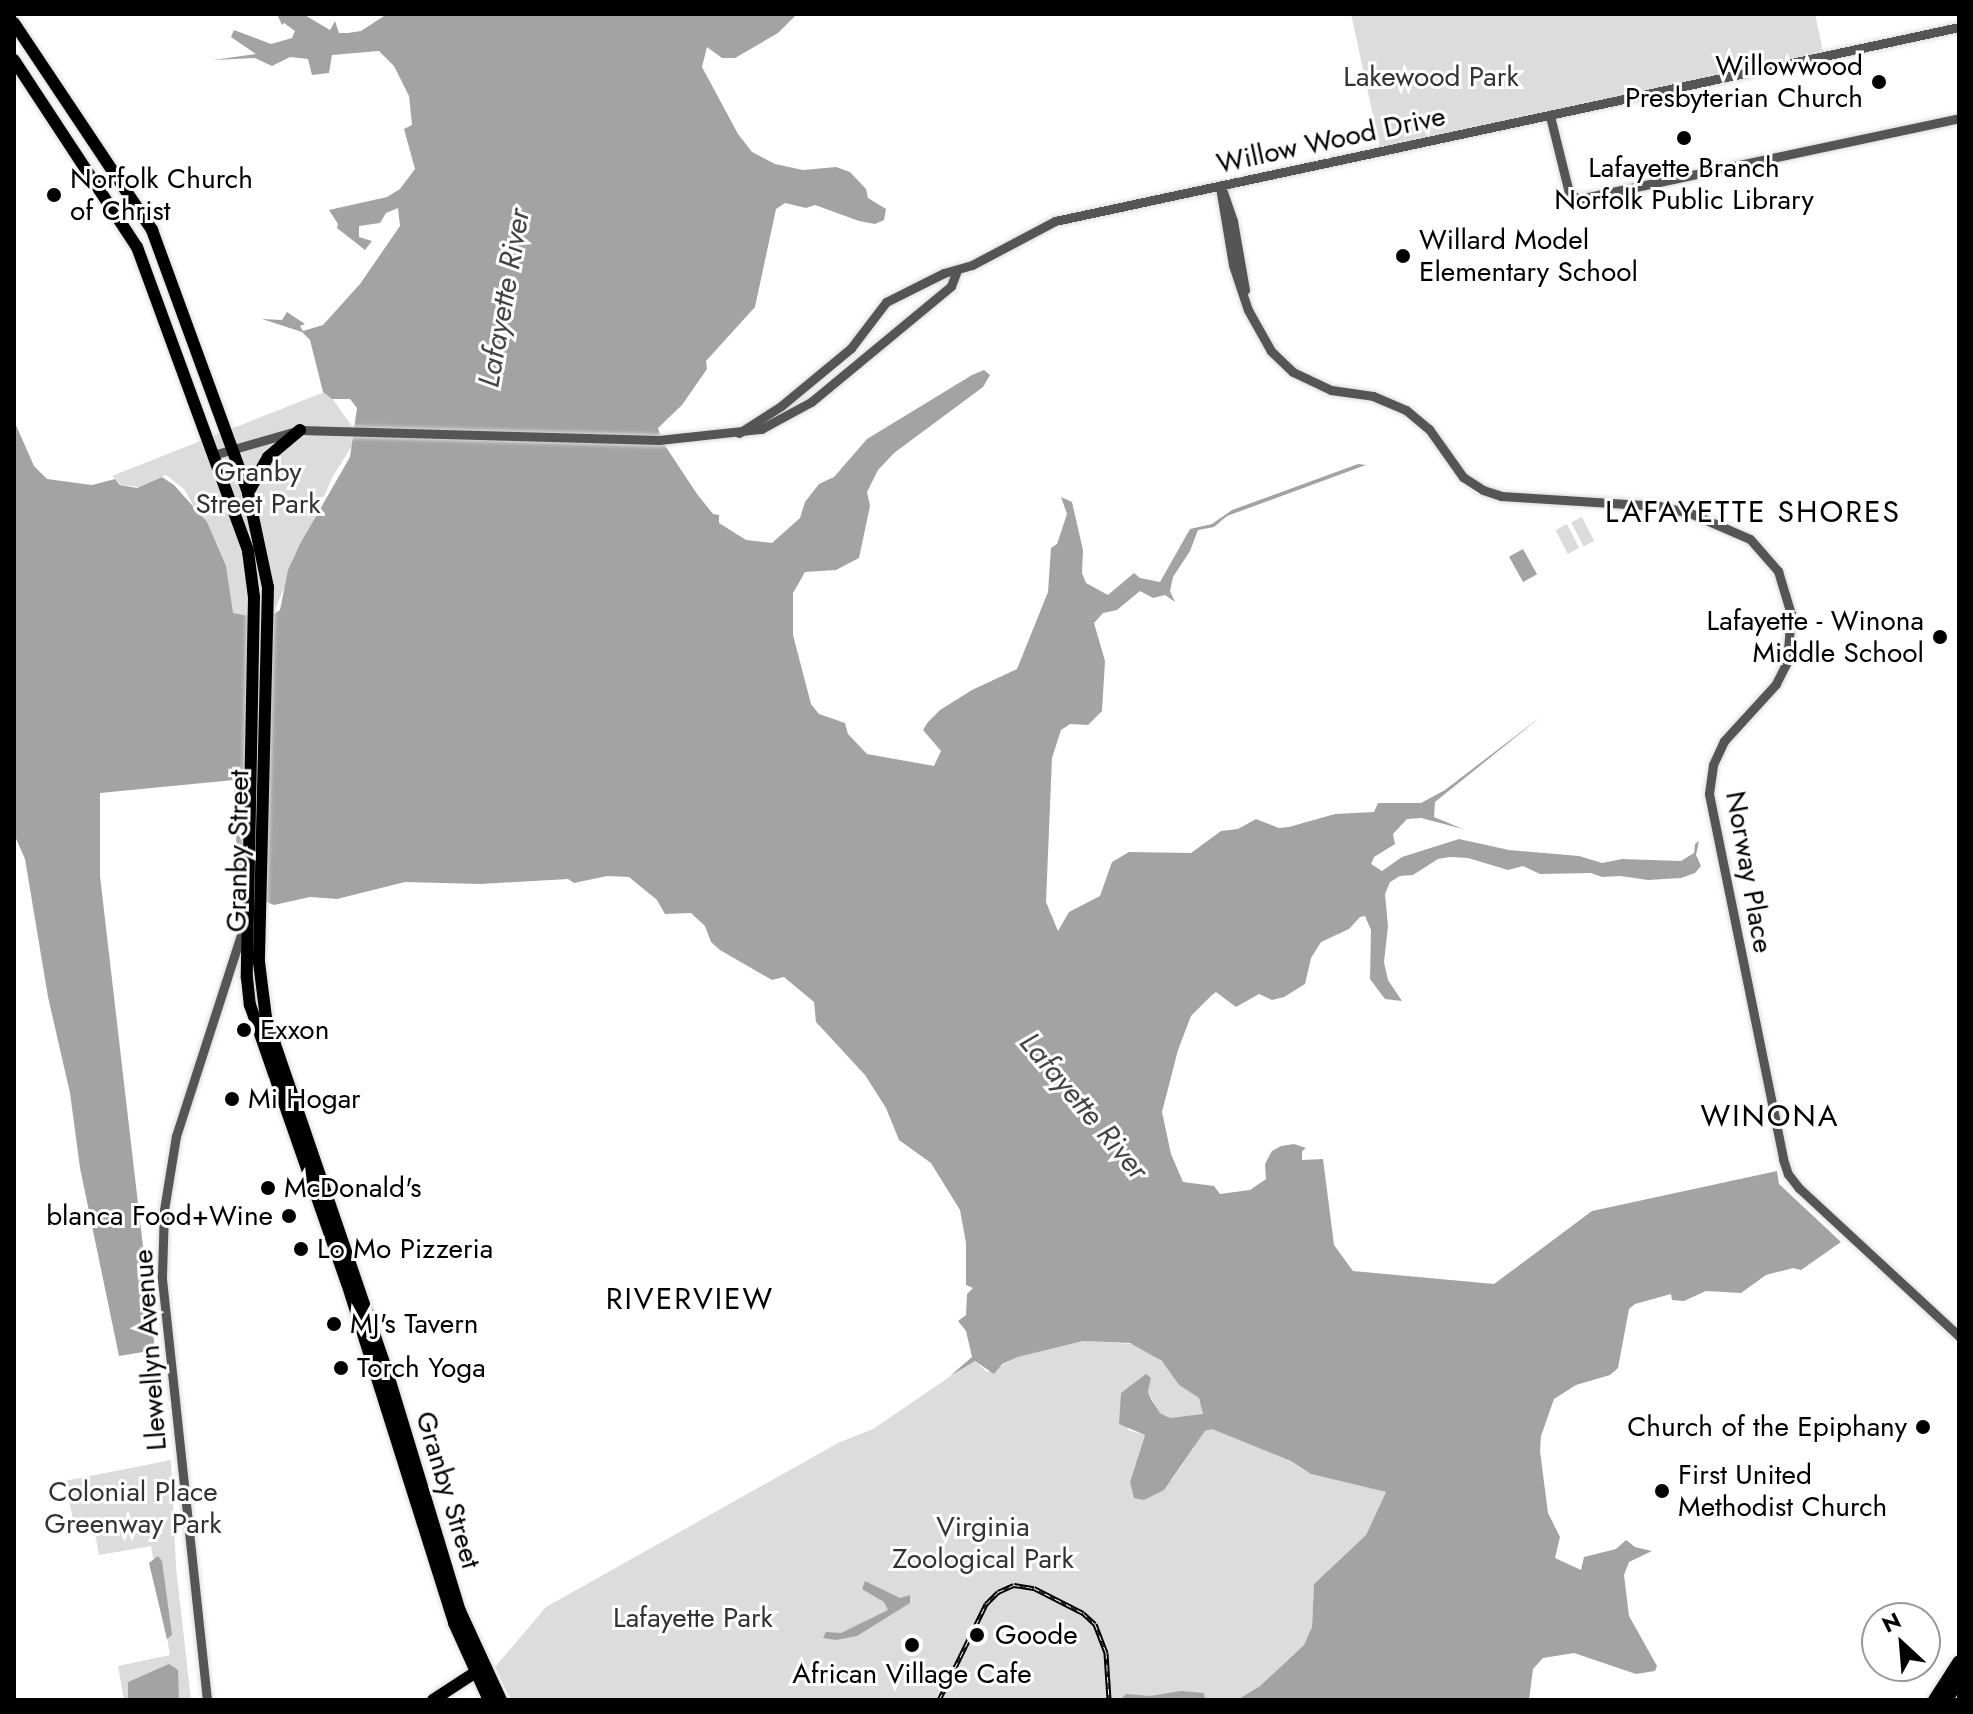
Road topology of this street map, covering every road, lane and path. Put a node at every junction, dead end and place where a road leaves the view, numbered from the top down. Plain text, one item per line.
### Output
1 (14, 23) edge
2 (1959, 27) edge
3 (14, 60) edge
4 (1550, 116) junction
5 (1959, 118) edge
6 (1220, 187) junction
7 (956, 273) junction
8 (300, 430) junction
9 (739, 433) junction
10 (232, 448) junction
11 (213, 455) junction
12 (248, 493) junction
13 (254, 913) junction
14 (1959, 1336) edge
15 (1959, 1661) edge
16 (480, 1670) junction
17 (1959, 1680) edge
18 (207, 1700) edge
19 (433, 1700) edge
20 (489, 1700) edge
21 (501, 1700) edge
22 (1934, 1700) edge
23 (1947, 1700) edge

1 - 10 main road, Granby Street
2 - 4 street, Willow Wood Drive
3 - 11 main road, Granby Street
4 - 5 street
4 - 6 street, Willow Wood Drive
6 - 7 street, Willow Wood Drive
6 - 14 street, Norway Place
7 - 9 street, Willow Wood Drive
7 - 9 street, Willow Wood Drive
8 - 9 street, Willow Wood Drive
8 - 10 street, Willow Wood Drive
8 - 12 main road
10 - 11 street, Willow Wood Drive
10 - 12 main road, Granby Street
11 - 13 main road, Granby Street
12 - 13 main road, Granby Street
13 - 16 main road, Granby Street
13 - 18 street, Llewellyn Avenue
15 - 22 main road
16 - 19 main road
16 - 20 main road, Granby Street
16 - 21 main road, Granby Street
17 - 23 main road

